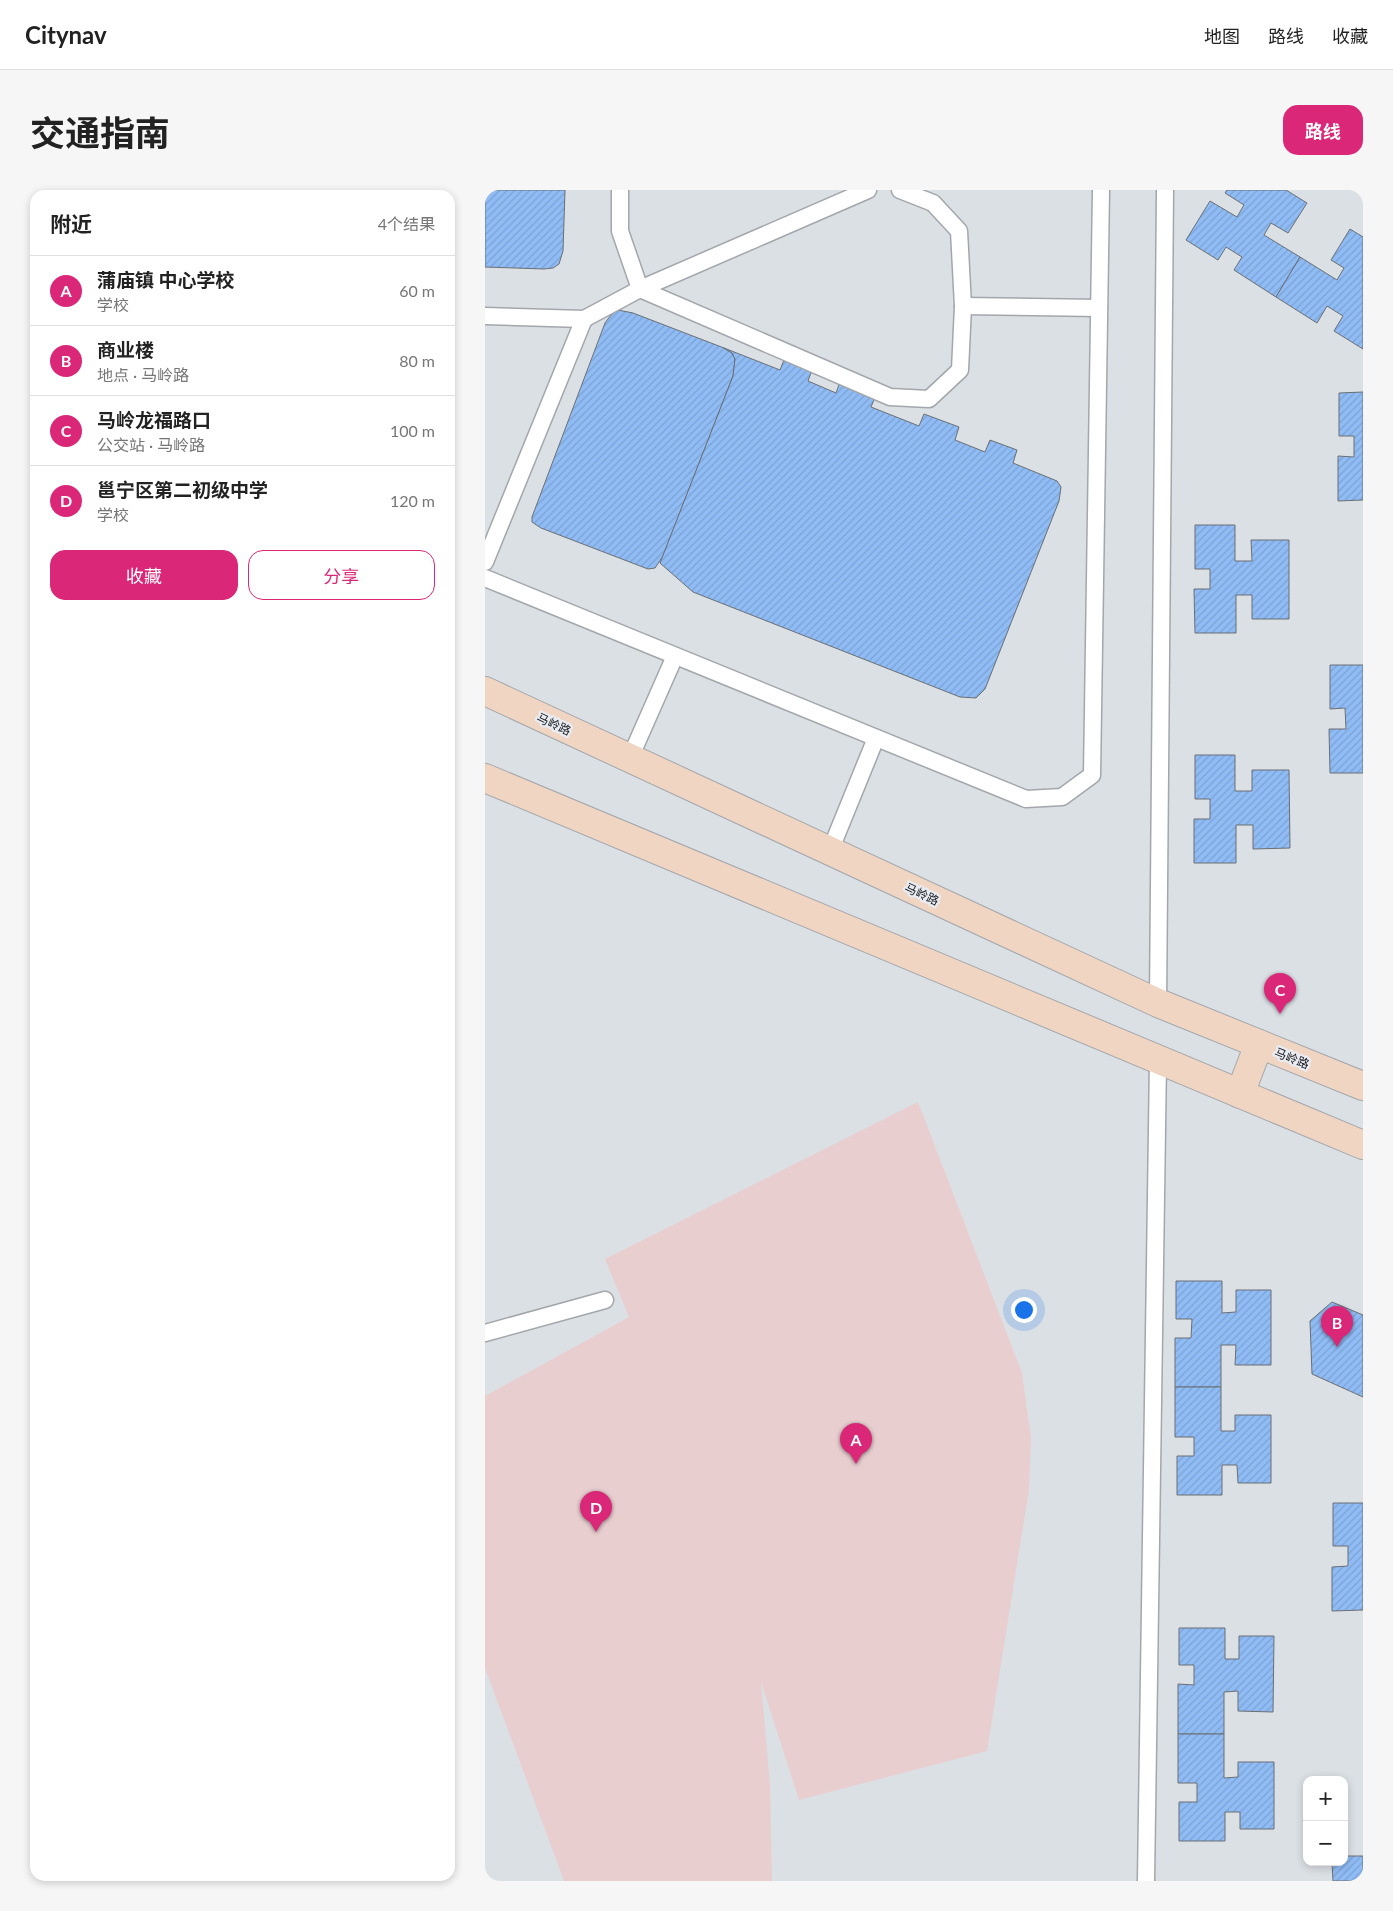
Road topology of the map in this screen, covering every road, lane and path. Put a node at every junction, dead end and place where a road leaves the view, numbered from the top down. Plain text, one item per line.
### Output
1 (620, 190) edge
2 (868, 190) edge
3 (900, 190) edge
4 (1101, 190) edge
5 (1165, 190) edge
6 (640, 289) junction
7 (963, 306) junction
8 (1099, 308) junction
9 (485, 316) edge
10 (584, 319) junction
11 (485, 562) edge
12 (485, 578) edge
13 (675, 656) junction
14 (485, 692) edge
15 (876, 738) junction
16 (630, 758) junction
17 (485, 778) edge
18 (830, 851) junction
19 (1158, 1003) junction
20 (1259, 1044) junction
21 (1158, 1060) junction
22 (1363, 1086) edge
23 (1240, 1094) junction
24 (1363, 1145) edge
25 (605, 1300) dead end
26 (485, 1333) edge
27 (1146, 1881) edge

1 - 6 lane
2 - 6 lane
3 - 7 lane
4 - 8 lane
5 - 19 lane
6 - 7 lane
6 - 10 lane
7 - 8 lane
8 - 15 lane
9 - 10 lane
10 - 11 lane
12 - 13 lane
13 - 15 lane
13 - 16 lane
14 - 16 street, 马岭路
15 - 18 lane
16 - 18 street, 马岭路
17 - 21 street
18 - 19 street, 马岭路
19 - 20 street, 马岭路
20 - 22 street, 马岭路
20 - 23 street
21 - 23 street
21 - 27 lane
23 - 24 street
25 - 26 lane

